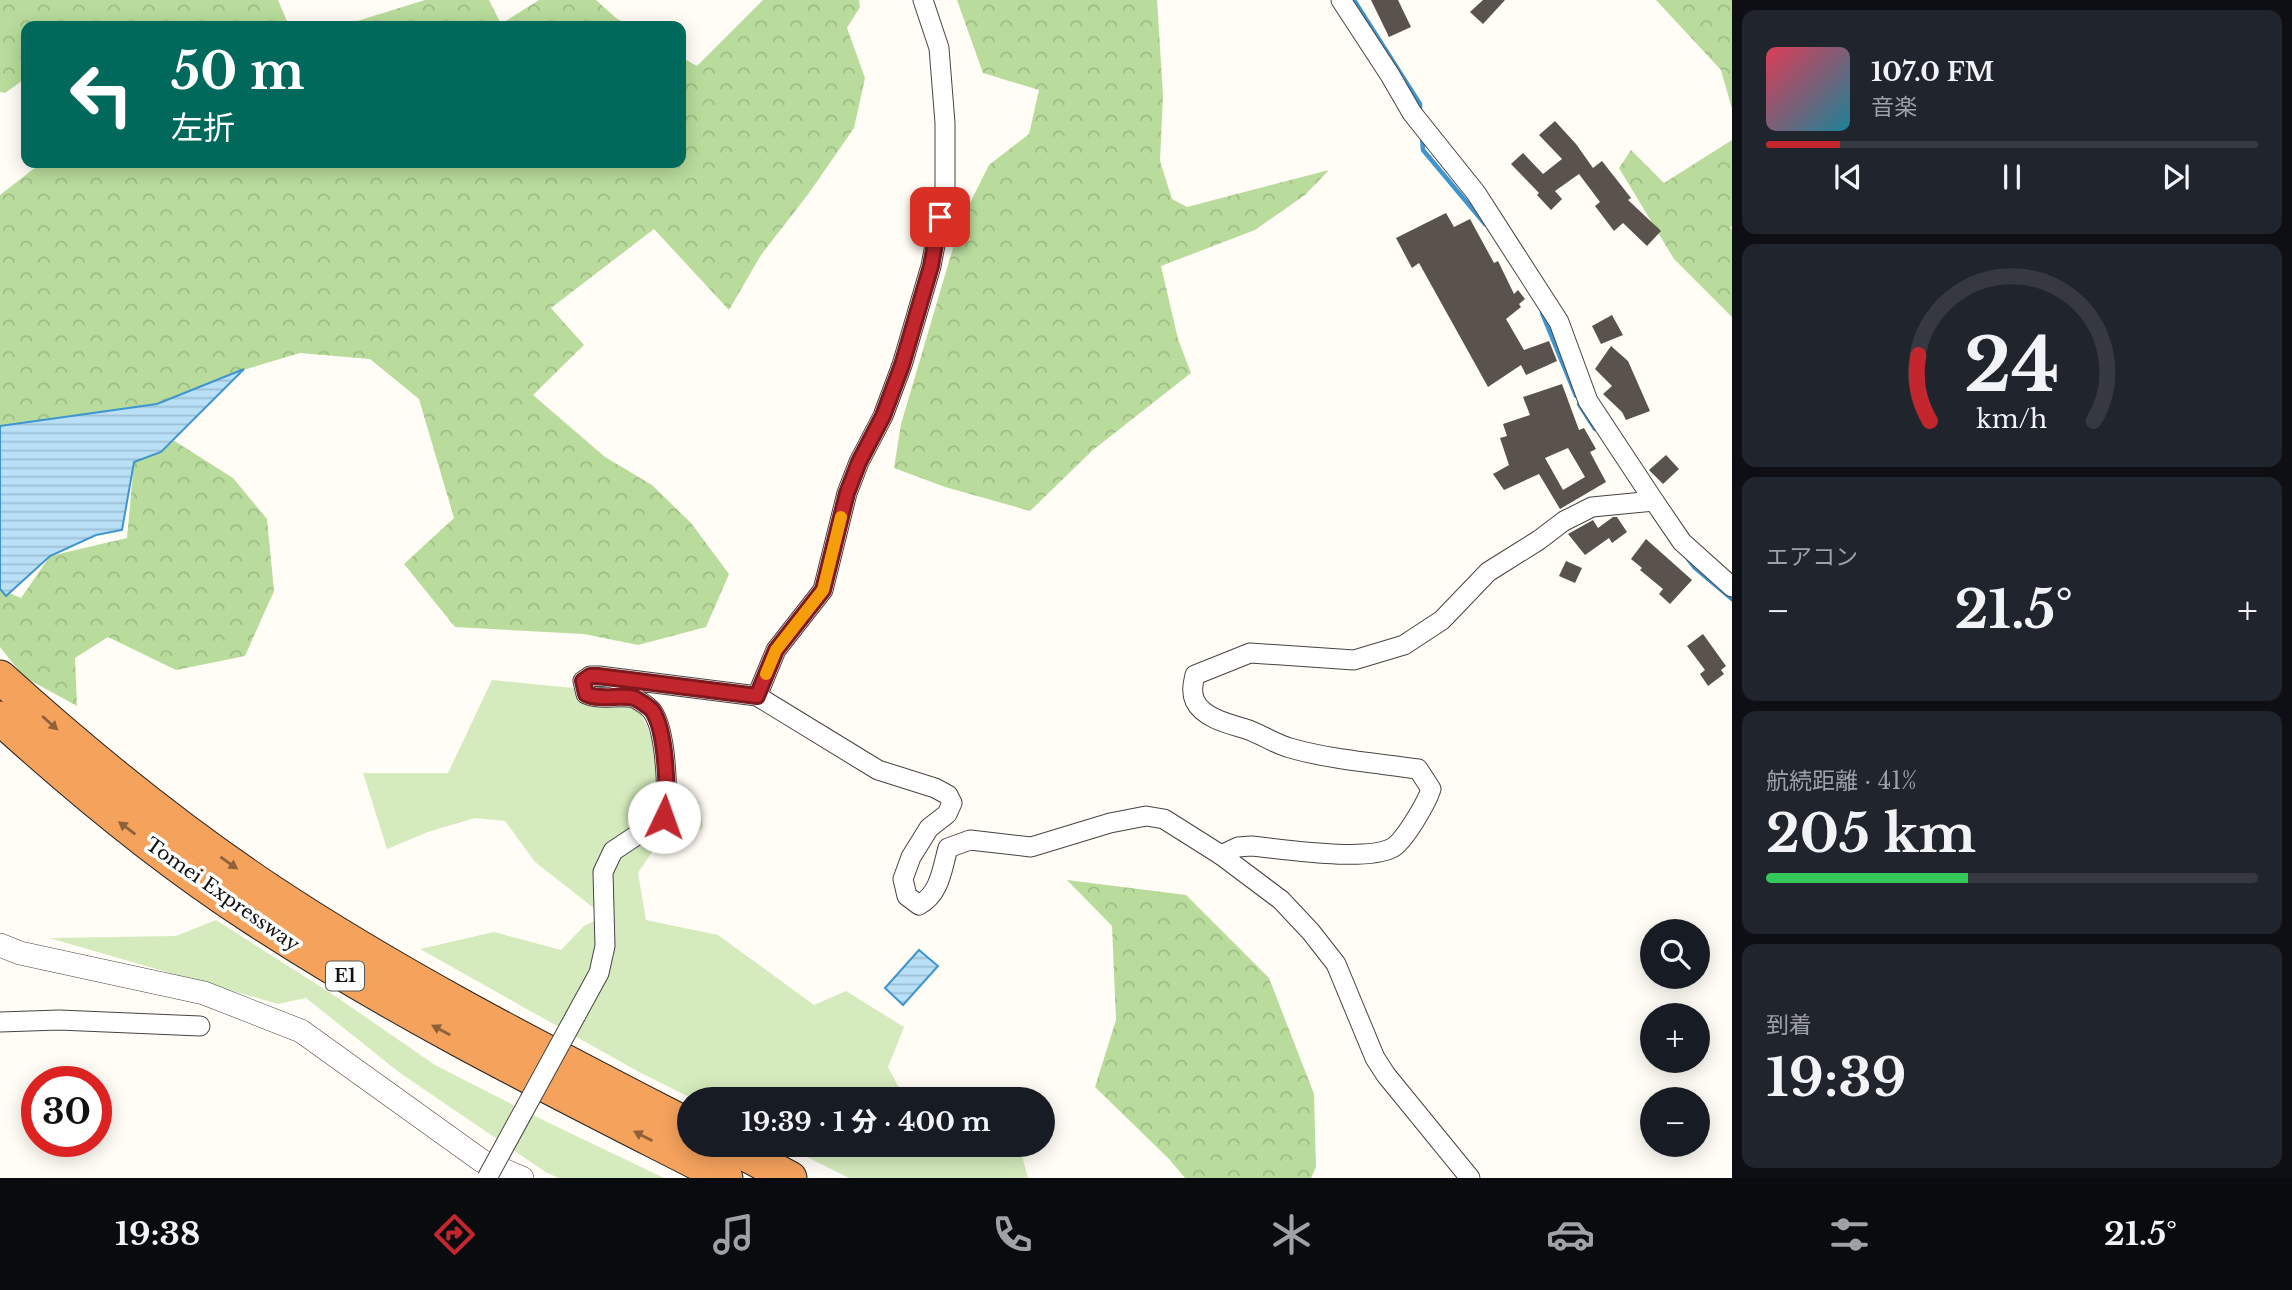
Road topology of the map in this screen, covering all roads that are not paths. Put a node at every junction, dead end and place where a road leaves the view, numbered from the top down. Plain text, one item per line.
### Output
1 (923, 0) edge
2 (1341, 0) edge
3 (1648, 502) junction
4 (1732, 587) edge
5 (0, 677) edge
6 (757, 696) junction
7 (0, 718) edge
8 (1221, 855) junction
9 (0, 946) edge
10 (0, 1022) edge
11 (200, 1027) dead end
12 (677, 1119) edge
13 (750, 1157) edge
14 (487, 1178) edge
15 (522, 1178) edge
16 (726, 1178) edge
17 (790, 1178) edge
18 (1470, 1178) edge

1 - 6 street
2 - 3 street
3 - 4 street
3 - 8 street
5 -> 12 highway, Tomei Expressway / E1
6 - 8 street
6 - 14 street, bridge
16 -> 7 highway, Tomei Expressway / E1
8 - 18 street
9 - 15 street
10 - 11 street
13 - 17 highway

